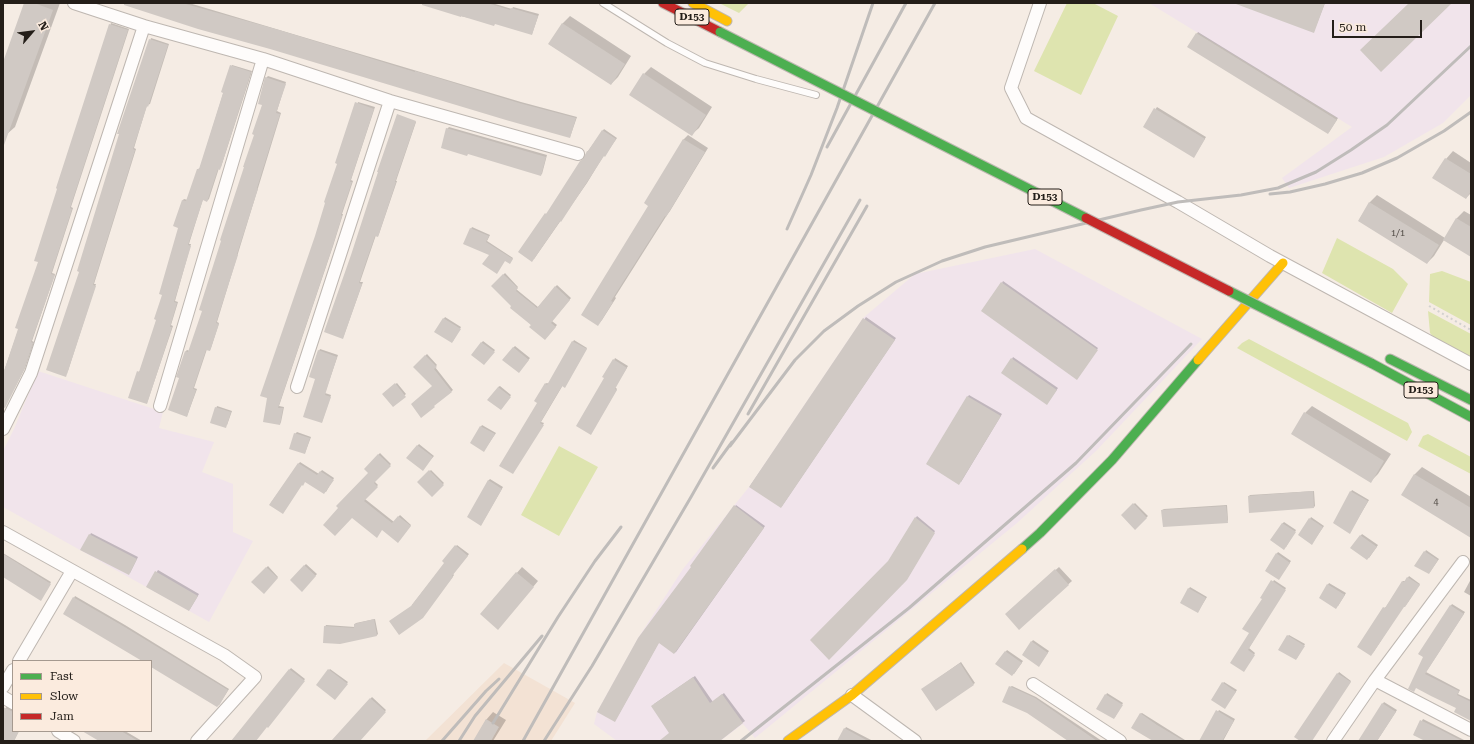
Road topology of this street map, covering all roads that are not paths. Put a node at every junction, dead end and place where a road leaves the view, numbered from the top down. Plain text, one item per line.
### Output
1 (74, 3) edge
2 (603, 3) edge
3 (663, 3) edge
4 (693, 3) edge
5 (1040, 3) edge
6 (730, 22) dead end
7 (144, 26) junction
8 (263, 59) junction
9 (816, 95) dead end
10 (390, 101) junction
11 (578, 154) dead end
12 (1283, 263) junction
13 (1249, 287) dead end
14 (1263, 294) dead end
15 (1383, 356) dead end
16 (1471, 364) edge
17 (296, 387) dead end
18 (1471, 400) edge
19 (160, 406) dead end
20 (1471, 417) edge
21 (3, 429) edge
22 (3, 532) edge
23 (1463, 562) dead end
24 (72, 571) junction
25 (19, 660) edge
26 (12, 672) edge
27 (1374, 680) junction
28 (1033, 684) dead end
29 (3, 688) edge
30 (852, 695) junction
31 (3, 697) edge
32 (12, 702) edge
33 (1471, 730) edge
34 (60, 732) edge
35 (74, 741) edge
36 (197, 741) edge
37 (788, 741) edge
38 (916, 741) edge
39 (1120, 741) edge
40 (1333, 741) edge

1 - 7 street
2 - 9 lane
3 - 20 main road, D153, bridge
4 - 6 main road, D153
5 - 12 street
7 - 8 street
7 - 21 street
8 - 10 street
8 - 19 street
10 - 11 street
10 - 17 street
12 - 16 street
12 - 30 main road
13 - 14 main road
15 - 18 main road, D153
22 - 24 street
23 - 27 street
24 - 25 street
24 - 36 street
26 - 29 street
27 - 33 street
27 - 40 street
28 - 39 street
30 - 37 main road
30 - 38 street
31 - 32 street
34 - 35 street

